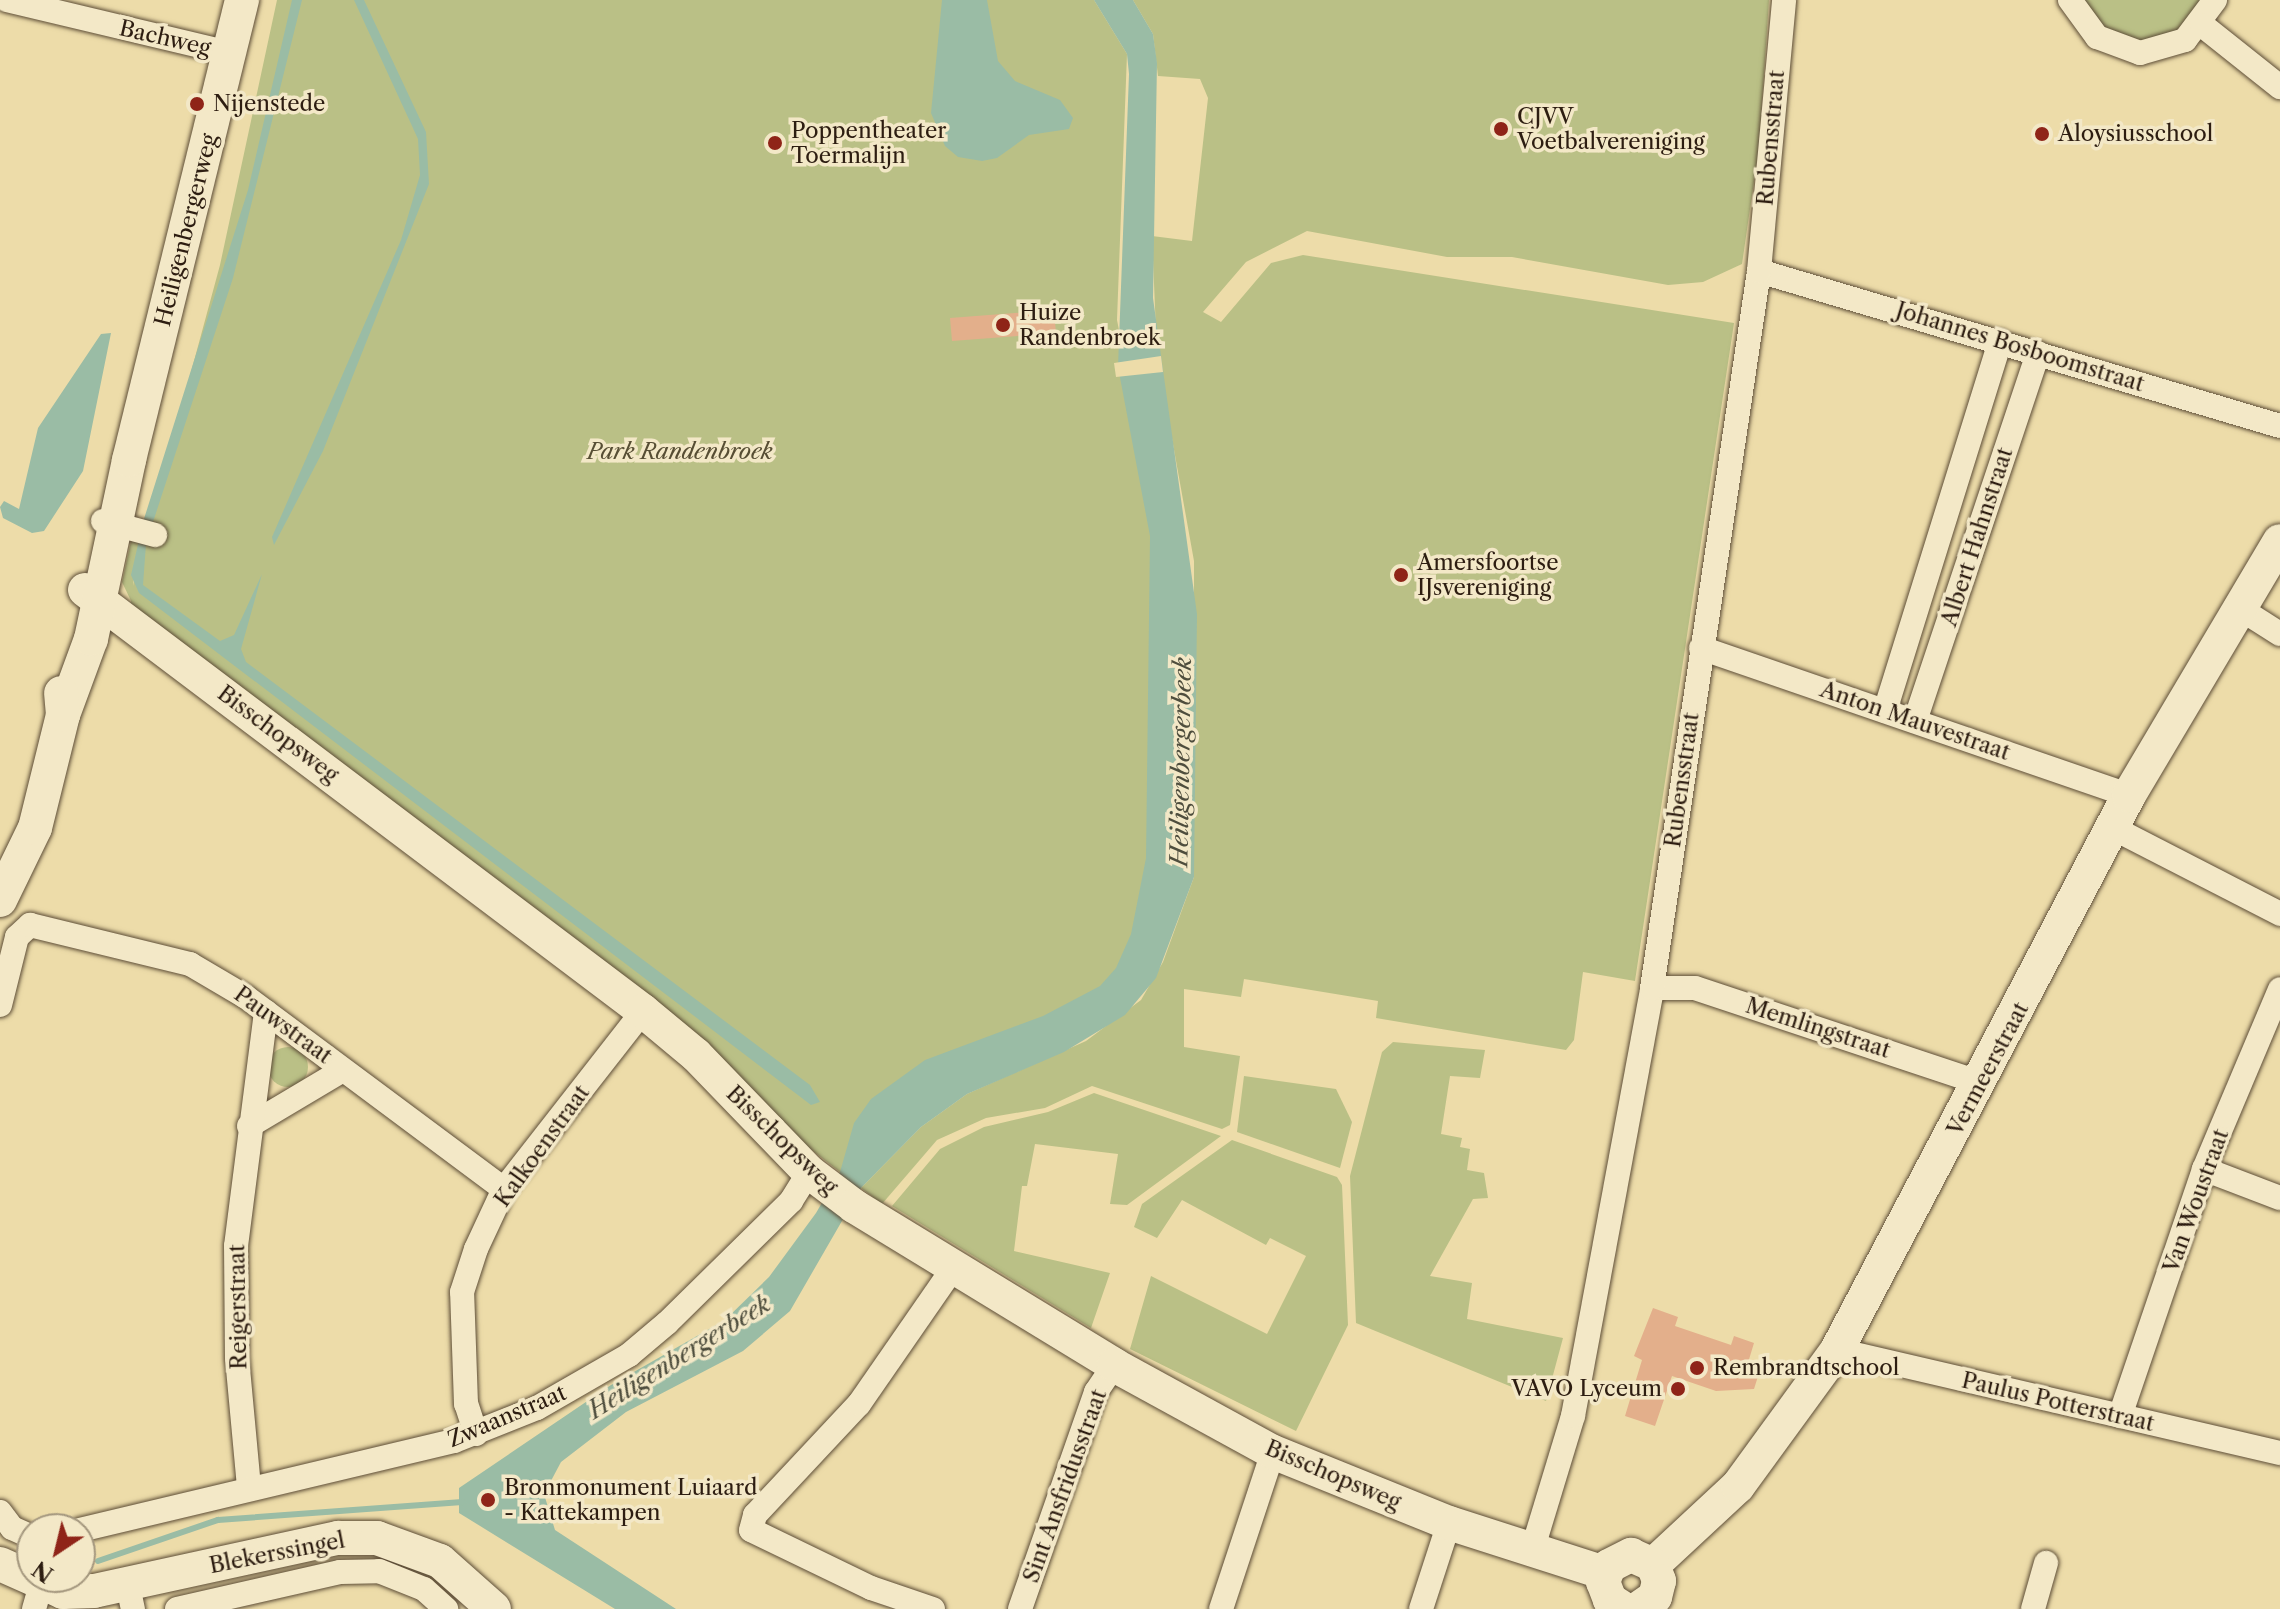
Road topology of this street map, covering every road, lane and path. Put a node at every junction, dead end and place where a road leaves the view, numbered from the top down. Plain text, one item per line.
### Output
1 (7, 0) edge
2 (242, 0) edge
3 (1784, 0) edge
4 (2070, 0) edge
5 (2215, 0) edge
6 (2202, 25) junction
7 (229, 53) junction
8 (2280, 87) edge
9 (1759, 271) junction
10 (2000, 341) junction
11 (2038, 353) junction
12 (2280, 426) edge
13 (2280, 541) edge
14 (93, 596) junction
15 (2236, 606) junction
16 (2280, 634) edge
17 (1701, 648) junction
18 (1885, 711) junction
19 (1915, 721) junction
20 (2129, 795) junction
21 (2113, 828) junction
22 (0, 898) edge
23 (2280, 914) edge
24 (1652, 988) junction
25 (2280, 989) edge
26 (0, 1005) edge
27 (643, 1011) junction
28 (266, 1012) junction
29 (343, 1070) junction
30 (1981, 1083) junction
31 (249, 1126) junction
32 (2204, 1169) junction
33 (830, 1188) junction
34 (504, 1189) junction
35 (2280, 1198) edge
36 (953, 1268) junction
37 (1837, 1350) junction
38 (1114, 1365) junction
39 (2120, 1416) junction
40 (476, 1434) junction
41 (1273, 1452) junction
42 (2280, 1453) edge
43 (249, 1487) junction
44 (0, 1512) edge
45 (1449, 1523) junction
46 (16, 1526) edge
47 (96, 1526) edge
48 (1532, 1551) junction
49 (254, 1555) junction
50 (2046, 1563) dead end
51 (0, 1564) edge
52 (1605, 1573) junction
53 (37, 1597) edge
54 (130, 1597) edge
55 (1649, 1598) edge
56 (264, 1599) edge
57 (177, 1609) edge
58 (446, 1609) edge
59 (494, 1609) edge
60 (933, 1609) edge
61 (1020, 1609) edge
62 (1221, 1609) edge
63 (1421, 1609) edge
64 (2033, 1609) edge

1 - 7 street, Bachweg
2 - 7 street, Heiligenbergerweg
3 - 9 street, Rubensstraat
4 - 6 street
5 - 6 street
6 - 8 street
7 - 14 street, Heiligenbergerweg
9 - 10 street, Johannes Bosboomstraat
9 - 17 street, Rubensstraat
10 - 11 street, Johannes Bosboomstraat
10 - 18 street, Albert Hahnstraat
11 - 12 street, Johannes Bosboomstraat
11 - 19 street, Albert Hahnstraat
13 - 15 street, Vermeerstraat
14 - 22 street, Heiligenbergerweg
14 - 27 street, Bisschopsweg
15 - 16 street
15 - 20 street, Vermeerstraat
17 - 18 street, Anton Mauvestraat
17 - 24 street, Rubensstraat
18 - 19 street, Anton Mauvestraat
19 - 20 street, Anton Mauvestraat
20 - 21 street, Vermeerstraat
21 - 23 street
21 - 30 street, Vermeerstraat
24 - 30 street, Memlingstraat
24 - 48 street, Rubensstraat
25 - 32 street, Van Woustraat
26 - 28 street, Pauwstraat
27 - 33 street, Bisschopsweg
27 - 34 street, Kalkoenstraat
28 - 29 street, Pauwstraat
28 - 31 street, Reigerstraat
29 - 31 street
29 - 34 street, Pauwstraat
30 - 37 street, Vermeerstraat
31 - 43 street, Reigerstraat
32 - 35 street
32 - 39 street, Van Woustraat
33 - 36 street, Bisschopsweg
33 - 40 street, Zwaanstraat
34 - 40 street, Kalkoenstraat
36 - 38 street, Bisschopsweg
36 - 60 street
37 - 39 street, Paulus Potterstraat
37 - 55 street, Vermeerstraat
38 - 41 street, Bisschopsweg
38 - 61 street, Sint Ansfridusstraat
39 - 42 street, Paulus Potterstraat
40 - 43 street, Zwaanstraat
41 - 45 street, Bisschopsweg
41 - 62 street
43 - 47 street, Zwaanstraat
44 - 46 street
45 - 48 street, Bisschopsweg
45 - 63 street
48 - 52 street, Bisschopsweg
49 - 54 street, Blekerssingel
49 - 56 street
49 - 59 street, Blekerssingel
50 - 64 street
51 - 53 street
52 - 55 street
52 - 55 street
53 - 54 street, Blekerssingel
56 - 57 street, Blekerssingel
56 - 58 street, Blekerssingel

